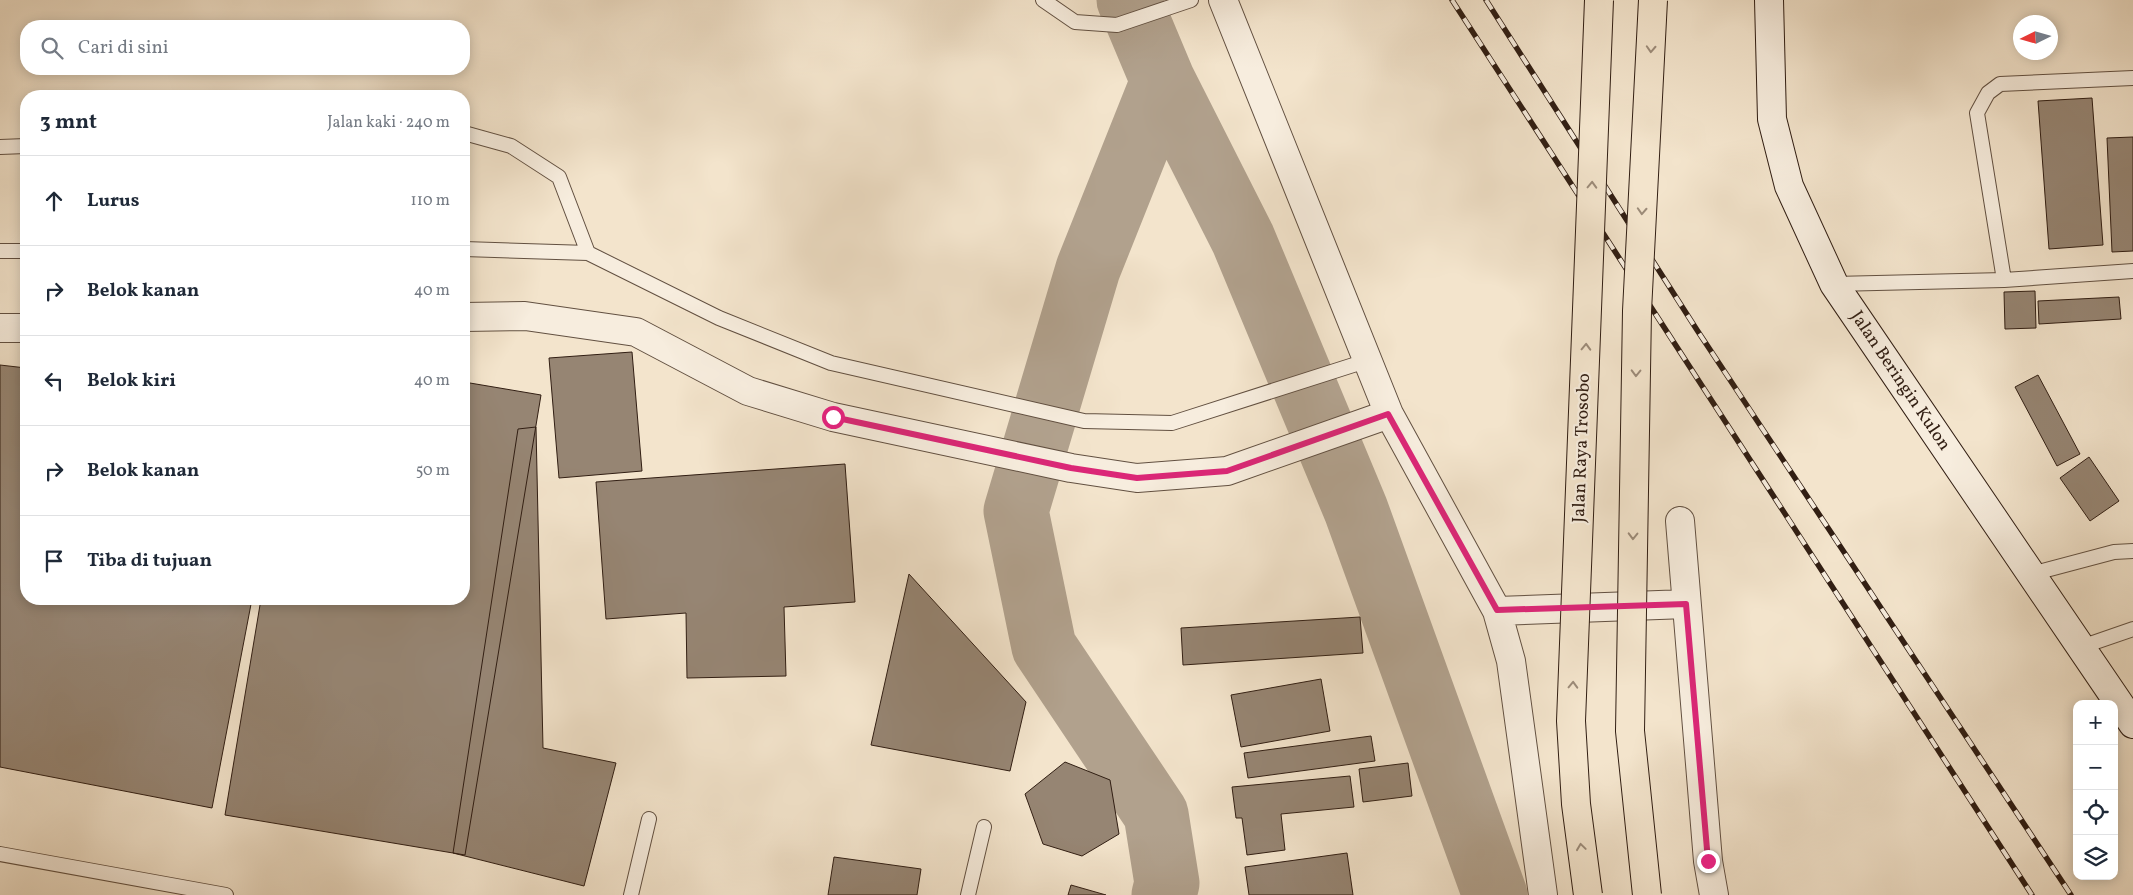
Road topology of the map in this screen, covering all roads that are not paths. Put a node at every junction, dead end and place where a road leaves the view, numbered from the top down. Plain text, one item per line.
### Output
1 (1043, 0) edge
2 (1191, 0) edge
3 (1223, 0) edge
4 (1599, 0) edge
5 (1653, 0) edge
6 (1769, 0) edge
7 (2133, 78) edge
8 (470, 135) edge
9 (20, 146) edge
10 (0, 147) edge
11 (470, 249) edge
12 (0, 251) edge
13 (20, 251) edge
14 (588, 253) junction
15 (2133, 271) edge
16 (2004, 280) junction
17 (1834, 284) junction
18 (470, 318) edge
19 (0, 328) edge
20 (20, 328) edge
21 (1369, 360) junction
22 (1388, 414) junction
23 (1680, 520) dead end
24 (2133, 551) edge
25 (2031, 574) junction
26 (1686, 604) junction
27 (1497, 610) junction
28 (2133, 629) edge
29 (2081, 647) junction
30 (2133, 724) edge
31 (649, 819) dead end
32 (984, 827) dead end
33 (0, 854) edge
34 (226, 895) edge
35 (631, 895) edge
36 (968, 895) edge
37 (1543, 895) edge
38 (1588, 895) edge
39 (1647, 895) edge
40 (1714, 895) edge

1 - 2 lane
3 - 21 street
38 -> 4 highway, Jalan Raya Trosobo, bridge
5 -> 39 highway, bridge
6 - 17 street, Jalan Beringin Kulon
7 - 16 lane
8 - 14 lane
9 - 10 lane
11 - 14 lane
12 - 13 lane
14 - 21 lane
15 - 16 lane
16 - 17 lane
17 - 25 street, Jalan Beringin Kulon
18 - 22 street
19 - 20 street
21 - 22 street
22 - 27 street
23 - 26 street
24 - 25 lane
25 - 29 street, Jalan Beringin Kulon
26 - 27 street
26 - 40 street
27 - 37 street
28 - 29 lane
29 - 30 street, Jalan Beringin Kulon
31 - 35 lane
32 - 36 lane
33 - 34 lane

